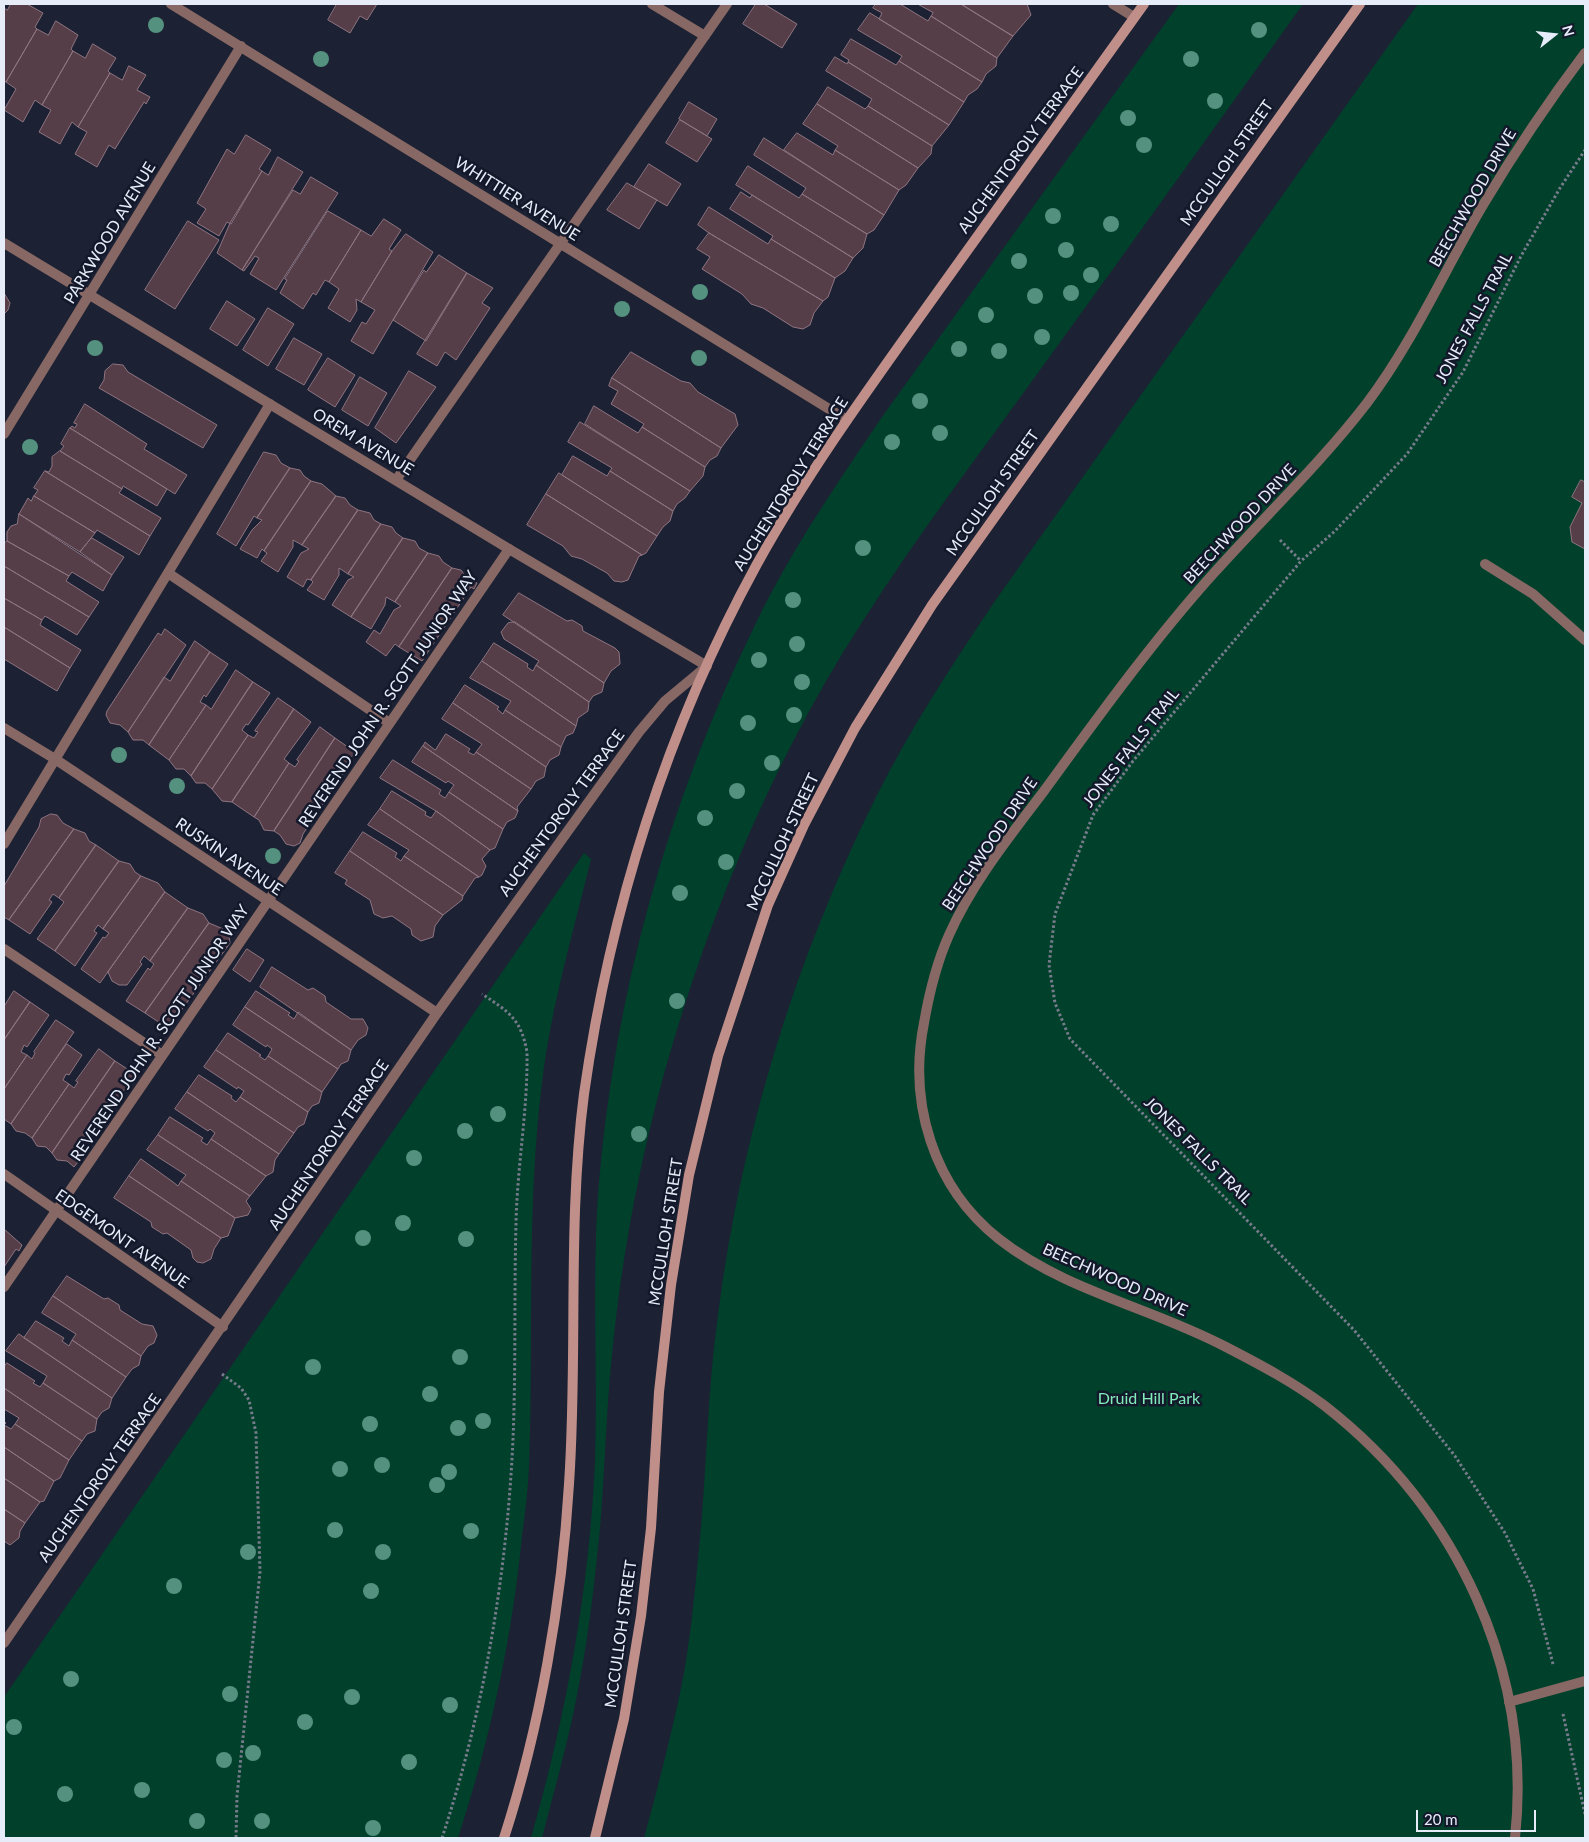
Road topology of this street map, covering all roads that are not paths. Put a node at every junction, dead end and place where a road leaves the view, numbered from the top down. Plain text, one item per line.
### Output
1 (171, 4) edge
2 (652, 4) edge
3 (727, 4) edge
4 (1114, 4) edge
5 (1144, 4) edge
6 (1360, 4) edge
7 (1134, 17) junction
8 (705, 36) junction
9 (241, 46) junction
10 (1585, 53) edge
11 (4, 243) edge
12 (561, 244) junction
13 (89, 295) junction
14 (270, 404) junction
15 (847, 420) junction
16 (4, 434) edge
17 (396, 480) junction
18 (509, 549) junction
19 (1485, 564) dead end
20 (168, 573) junction
21 (1585, 640) edge
22 (707, 666) junction
23 (388, 722) junction
24 (4, 728) edge
25 (56, 759) junction
26 (4, 844) edge
27 (267, 901) junction
28 (4, 949) edge
29 (437, 1013) junction
30 (162, 1055) junction
31 (4, 1174) edge
32 (57, 1212) junction
33 (4, 1287) edge
34 (222, 1327) junction
35 (4, 1622) edge
36 (14, 1629) junction
37 (4, 1644) edge
38 (1585, 1682) edge
39 (1509, 1702) junction
40 (504, 1838) edge
41 (595, 1838) edge
42 (1515, 1838) edge

1 - 9 street, WHITTIER AVENUE
2 - 8 street
3 - 8 street
4 - 7 street
5 - 7 main road, AUCHENTOROLY TERRACE
6 - 41 main road, MCCULLOH STREET
7 - 15 main road, AUCHENTOROLY TERRACE
8 - 12 street
9 - 12 street, WHITTIER AVENUE
9 - 13 street, PARKWOOD AVENUE
10 - 39 street, BEECHWOOD DRIVE
11 - 13 street, OREM AVENUE
12 - 15 street, WHITTIER AVENUE
12 - 17 street
13 - 14 street, OREM AVENUE
13 - 16 street, PARKWOOD AVENUE
14 - 17 street, OREM AVENUE
14 - 20 street
15 - 22 main road, AUCHENTOROLY TERRACE
17 - 18 street, OREM AVENUE
18 - 22 street, OREM AVENUE
18 - 23 street, REVEREND JOHN R. SCOTT JUNIOR WAY
19 - 21 street
20 - 23 street
20 - 25 street
22 - 29 street, AUCHENTOROLY TERRACE
22 - 40 main road
23 - 27 street, REVEREND JOHN R. SCOTT JUNIOR WAY
24 - 25 street, RUSKIN AVENUE
25 - 26 street
25 - 27 street, RUSKIN AVENUE
27 - 29 street, RUSKIN AVENUE
27 - 30 street, REVEREND JOHN R. SCOTT JUNIOR WAY
28 - 30 street
29 - 34 street, AUCHENTOROLY TERRACE
30 - 32 street, REVEREND JOHN R. SCOTT JUNIOR WAY
31 - 32 street, EDGEMONT AVENUE
32 - 33 street, REVEREND JOHN R. SCOTT JUNIOR WAY
32 - 34 street, EDGEMONT AVENUE
34 - 36 street, AUCHENTOROLY TERRACE
35 - 36 street
36 - 37 street, AUCHENTOROLY TERRACE
38 - 39 street
39 - 42 street, BEECHWOOD DRIVE

